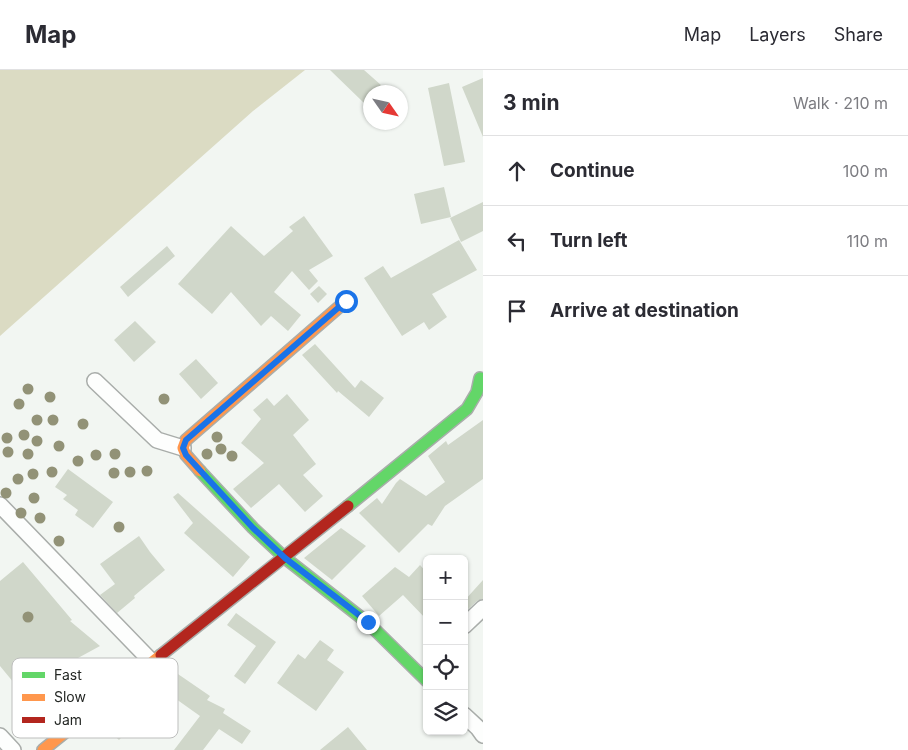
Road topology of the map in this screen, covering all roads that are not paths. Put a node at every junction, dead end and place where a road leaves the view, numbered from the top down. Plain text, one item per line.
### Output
1 (346, 301) dead end
2 (480, 378) dead end
3 (95, 382) dead end
4 (183, 448) junction
5 (0, 505) edge
6 (285, 558) junction
7 (483, 608) edge
8 (468, 622) edge
9 (148, 658) edge
10 (157, 658) edge
11 (423, 672) edge
12 (468, 719) edge
13 (483, 735) edge
14 (0, 736) edge
15 (59, 738) edge
16 (13, 750) edge
17 (44, 750) edge

1 - 4 street
2 - 6 street
3 - 4 street
4 - 6 street
5 - 9 street
6 - 10 street
6 - 11 street
7 - 8 street
12 - 13 street
14 - 16 street
15 - 17 street

